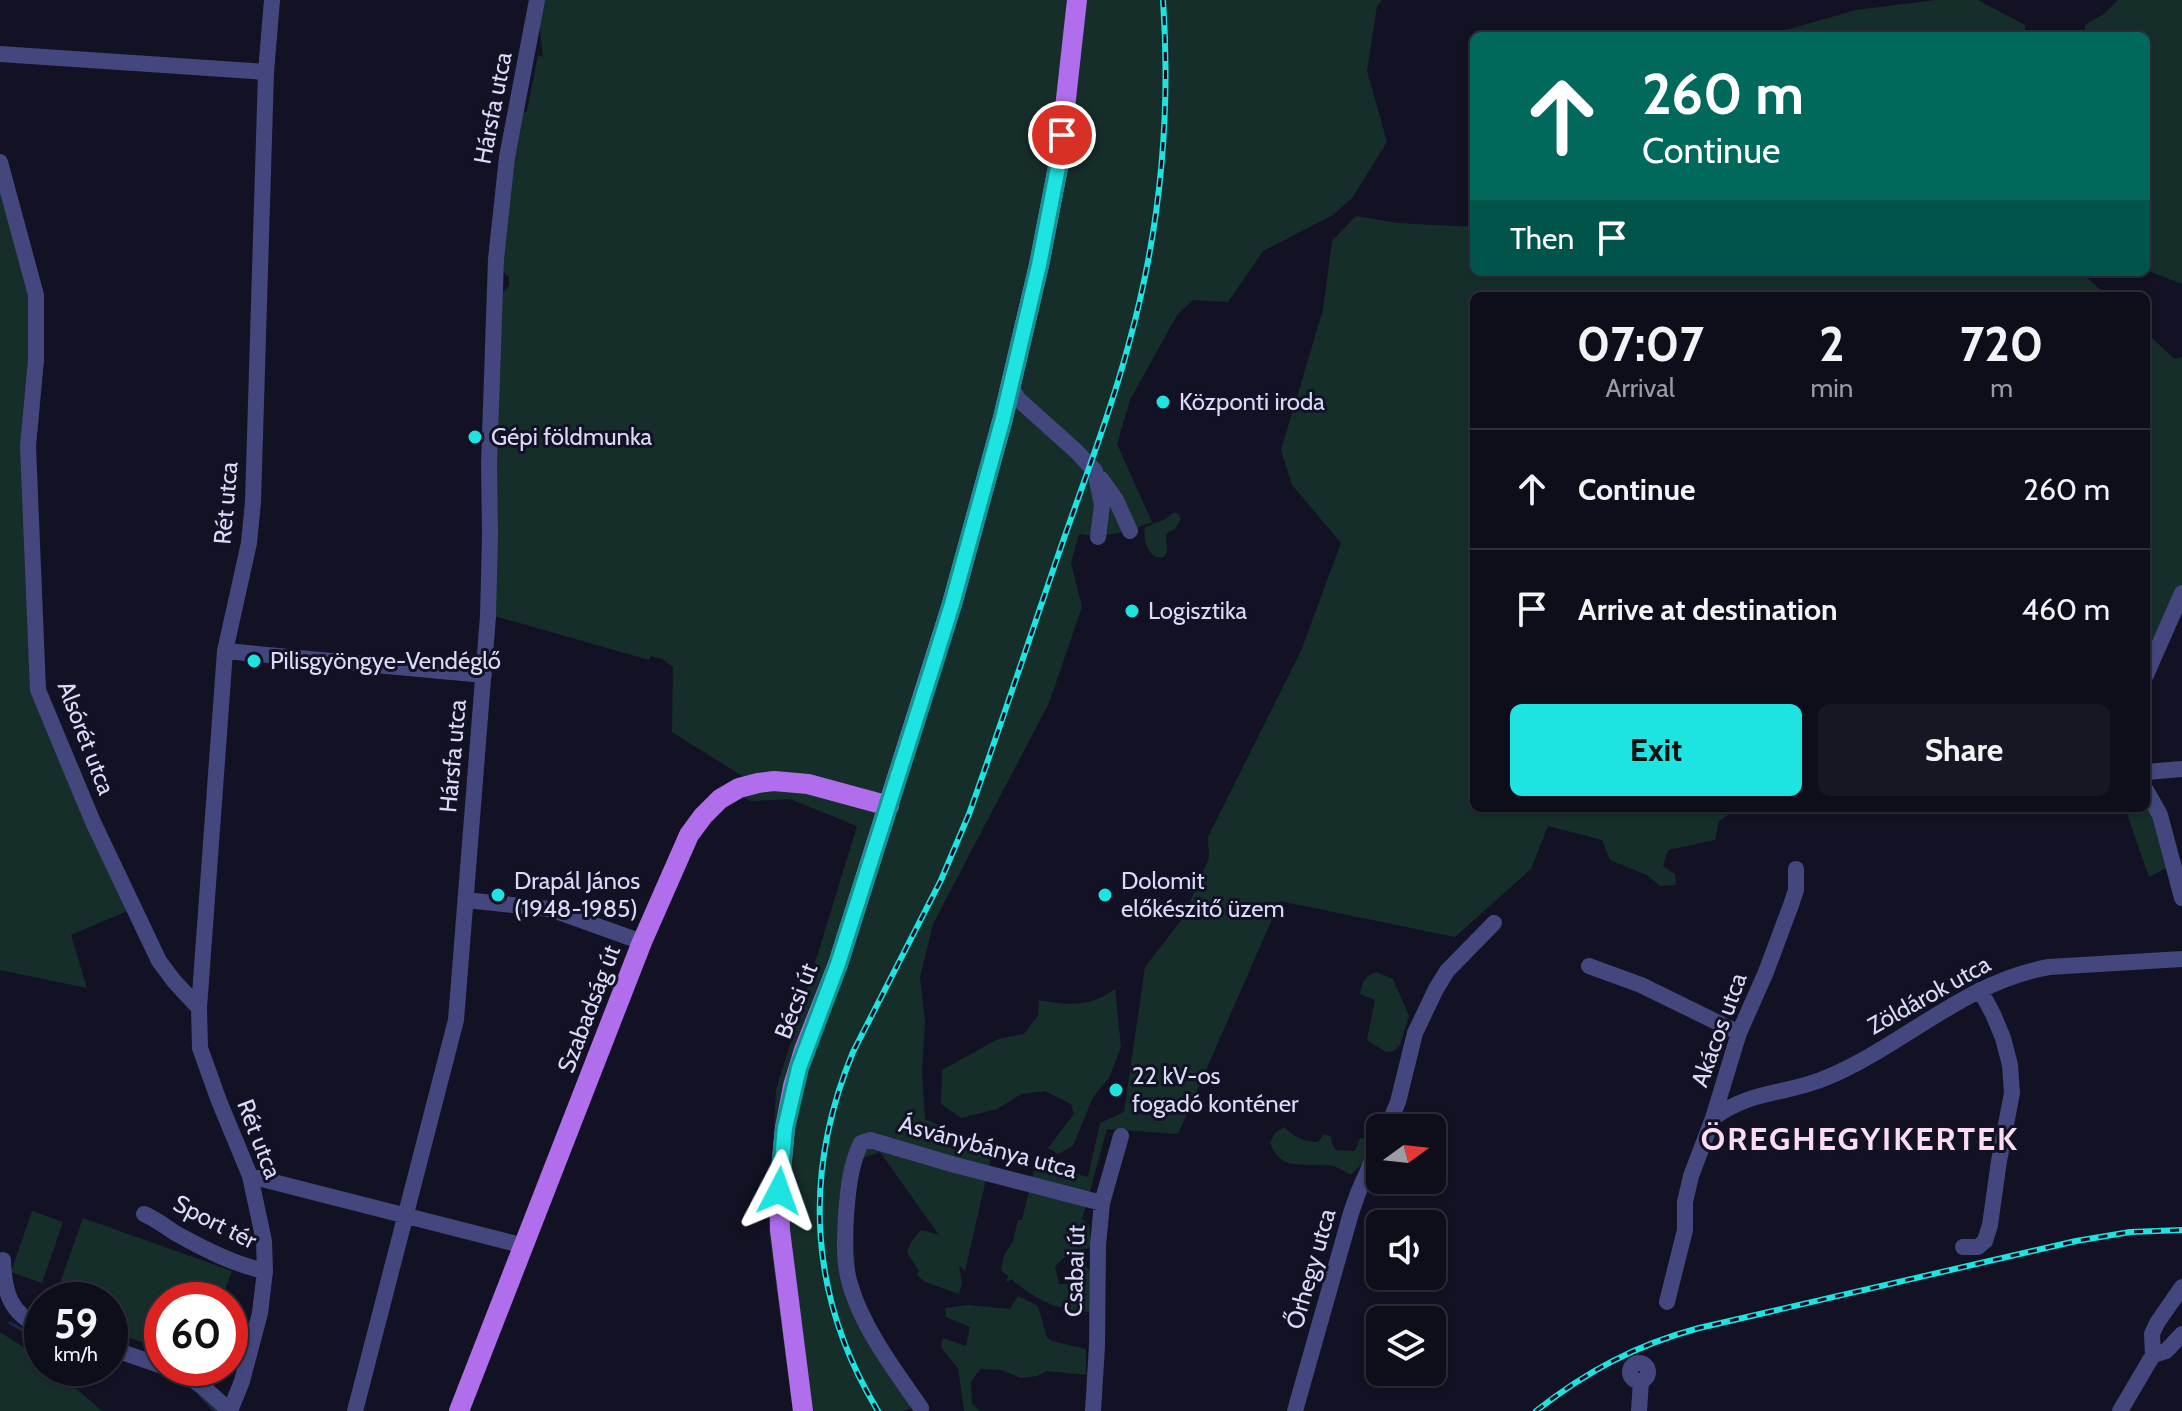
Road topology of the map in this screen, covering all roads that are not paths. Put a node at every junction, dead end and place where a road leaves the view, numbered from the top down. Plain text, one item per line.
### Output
1 (272, 0) edge
2 (537, 0) edge
3 (1077, 0) edge
4 (0, 54) edge
5 (266, 72) junction
6 (0, 162) edge
7 (1011, 386) junction
8 (1031, 412) junction
9 (1003, 418) junction
10 (1095, 471) junction
11 (1130, 531) dead end
12 (1098, 537) dead end
13 (2182, 593) edge
14 (225, 651) junction
15 (2150, 666) edge
16 (484, 675) junction
17 (2182, 769) edge
18 (2150, 772) edge
19 (2150, 797) edge
20 (889, 806) junction
21 (1796, 869) dead end
22 (2182, 898) edge
23 (466, 900) junction
24 (1494, 923) dead end
25 (642, 942) junction
26 (2182, 959) edge
27 (1589, 966) dead end
28 (1980, 990) junction
29 (199, 1008) junction
30 (1739, 1033) junction
31 (1393, 1114) edge
32 (1713, 1118) junction
33 (1121, 1136) dead end
34 (250, 1176) junction
35 (1366, 1177) edge
36 (1102, 1203) junction
37 (144, 1214) dead end
38 (406, 1215) junction
39 (264, 1241) joint
40 (525, 1246) junction
41 (1963, 1247) dead end
42 (3, 1260) dead end
43 (265, 1271) junction
44 (2182, 1287) edge
45 (1667, 1302) dead end
46 (24, 1316) edge
47 (2182, 1334) edge
48 (2153, 1355) junction
49 (1641, 1381) dead end
50 (203, 1386) edge
51 (921, 1408) dead end
52 (229, 1411) edge
53 (355, 1411) edge
54 (459, 1411) edge
55 (803, 1411) edge
56 (1093, 1411) edge
57 (1295, 1411) edge
58 (1639, 1411) edge
59 (2120, 1411) edge

1 - 5 street, Rét utca
2 - 16 street, Hársfa utca
3 - 7 main road, Bécsi út
4 - 5 street
5 - 14 street, Rét utca
6 - 29 street, Alsórét utca
7 - 8 street
7 - 9 main road, Bécsi út
8 - 9 street
8 - 10 street
9 - 20 main road, Bécsi út
10 - 11 street
10 - 12 street
13 - 15 street
14 - 16 street
14 - 29 street, Rét utca
16 - 23 street, Hársfa utca
17 - 18 street
19 - 22 street
20 - 25 main road, Szabadság út
20 - 55 main road, Bécsi út
21 - 30 street, Akácos utca
23 - 25 street
23 - 38 street, Hársfa utca
24 - 31 street
25 - 40 main road, Szabadság út
26 - 28 street, Zöldárok utca
27 - 30 street
28 - 32 street, Zöldárok utca
28 - 41 street
29 - 34 street, Rét utca
30 - 32 street, Akácos utca
32 - 45 street, Akácos utca
33 - 36 street, Csabai út
34 - 38 street
34 - 39 street, Rét utca
35 - 57 street, Őrhegy utca
36 - 51 street, Ásványbánya utca
36 - 56 street, Csabai út
37 - 43 street, Sport tér
38 - 40 street
38 - 53 street, Hársfa utca
39 - 43 street, Sport tér
40 - 54 main road, Szabadság út
42 - 46 street
43 - 52 street, Sport tér
44 - 48 street
47 - 48 street
48 - 59 street
49 - 58 street
50 - 52 street

